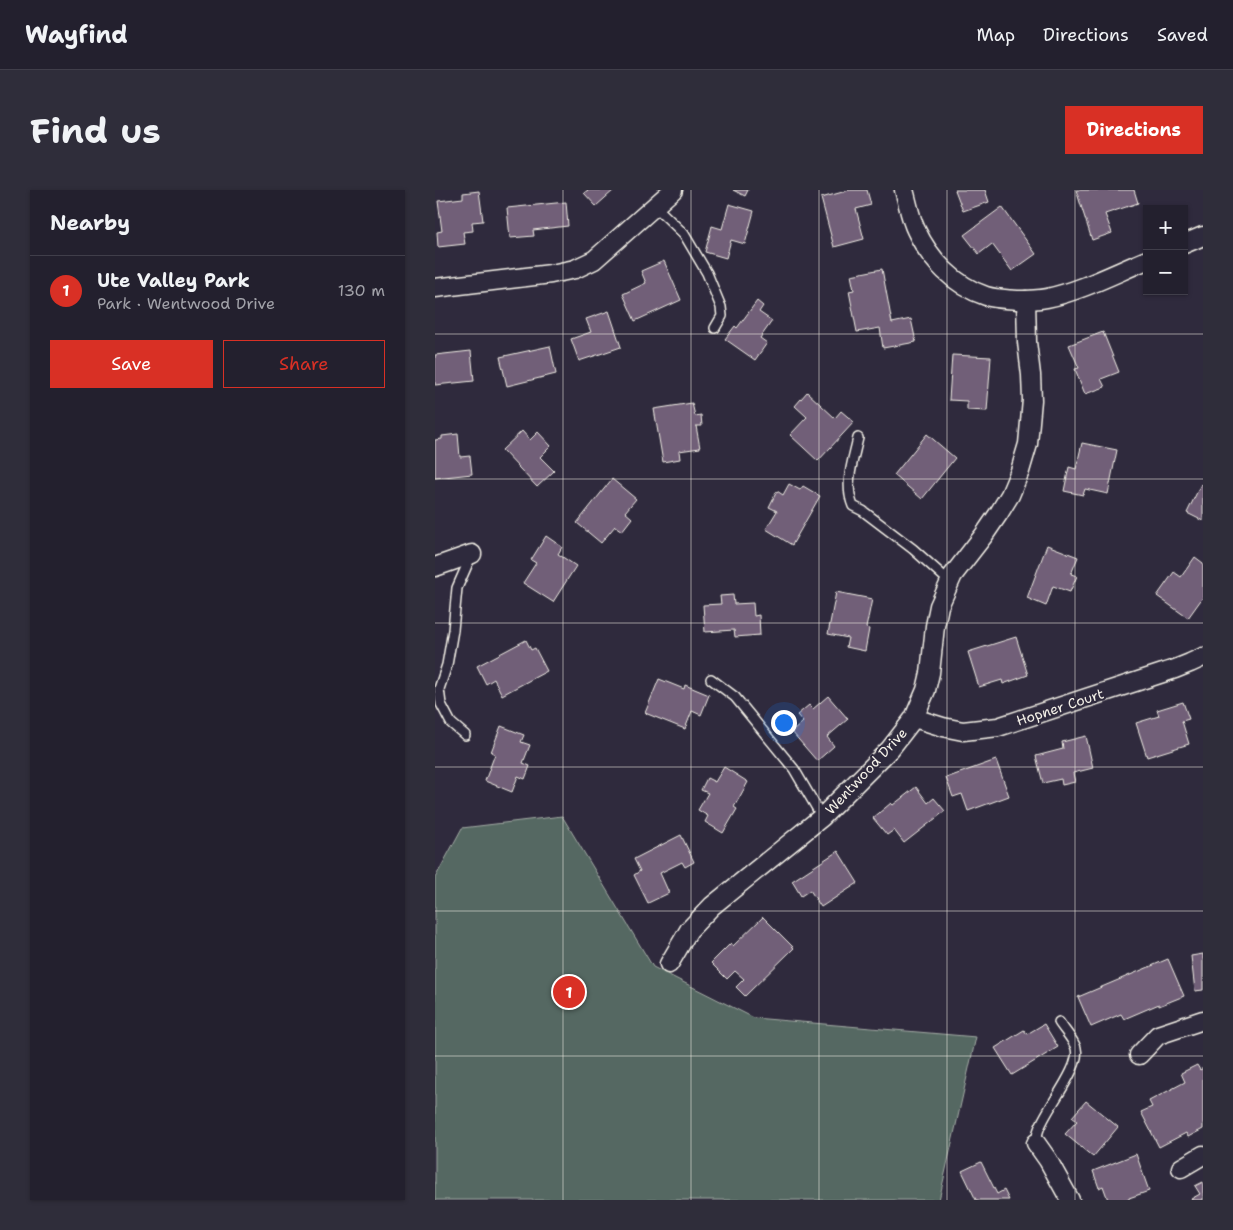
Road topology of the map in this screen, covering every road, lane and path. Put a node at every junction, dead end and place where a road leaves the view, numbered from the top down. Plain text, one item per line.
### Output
1 (673, 190) edge
2 (904, 190) edge
3 (655, 206) junction
4 (1203, 236) edge
5 (1188, 242) edge
6 (1143, 262) edge
7 (435, 288) edge
8 (1026, 300) junction
9 (715, 328) dead end
10 (858, 438) dead end
11 (472, 554) joint
12 (435, 567) edge
13 (949, 582) junction
14 (1203, 656) edge
15 (711, 679) dead end
16 (914, 718) junction
17 (465, 735) dead end
18 (822, 818) junction
19 (669, 964) dead end
20 (1203, 1020) edge
21 (1059, 1022) dead end
22 (1139, 1055) dead end
23 (1037, 1143) joint
24 (1203, 1155) edge
25 (1181, 1168) dead end
26 (1070, 1200) edge

1 - 3 street
2 - 8 street
3 - 7 street
3 - 9 lane
4 - 5 street
6 - 8 street
8 - 13 street, Wentwood Drive
10 - 13 lane
11 - 12 street
11 - 17 lane
13 - 16 street, Wentwood Drive
14 - 16 street, Hopner Court
15 - 18 lane
16 - 18 street, Wentwood Drive
18 - 19 street, Wentwood Drive
20 - 22 street
21 - 23 lane
23 - 26 street
24 - 25 street

